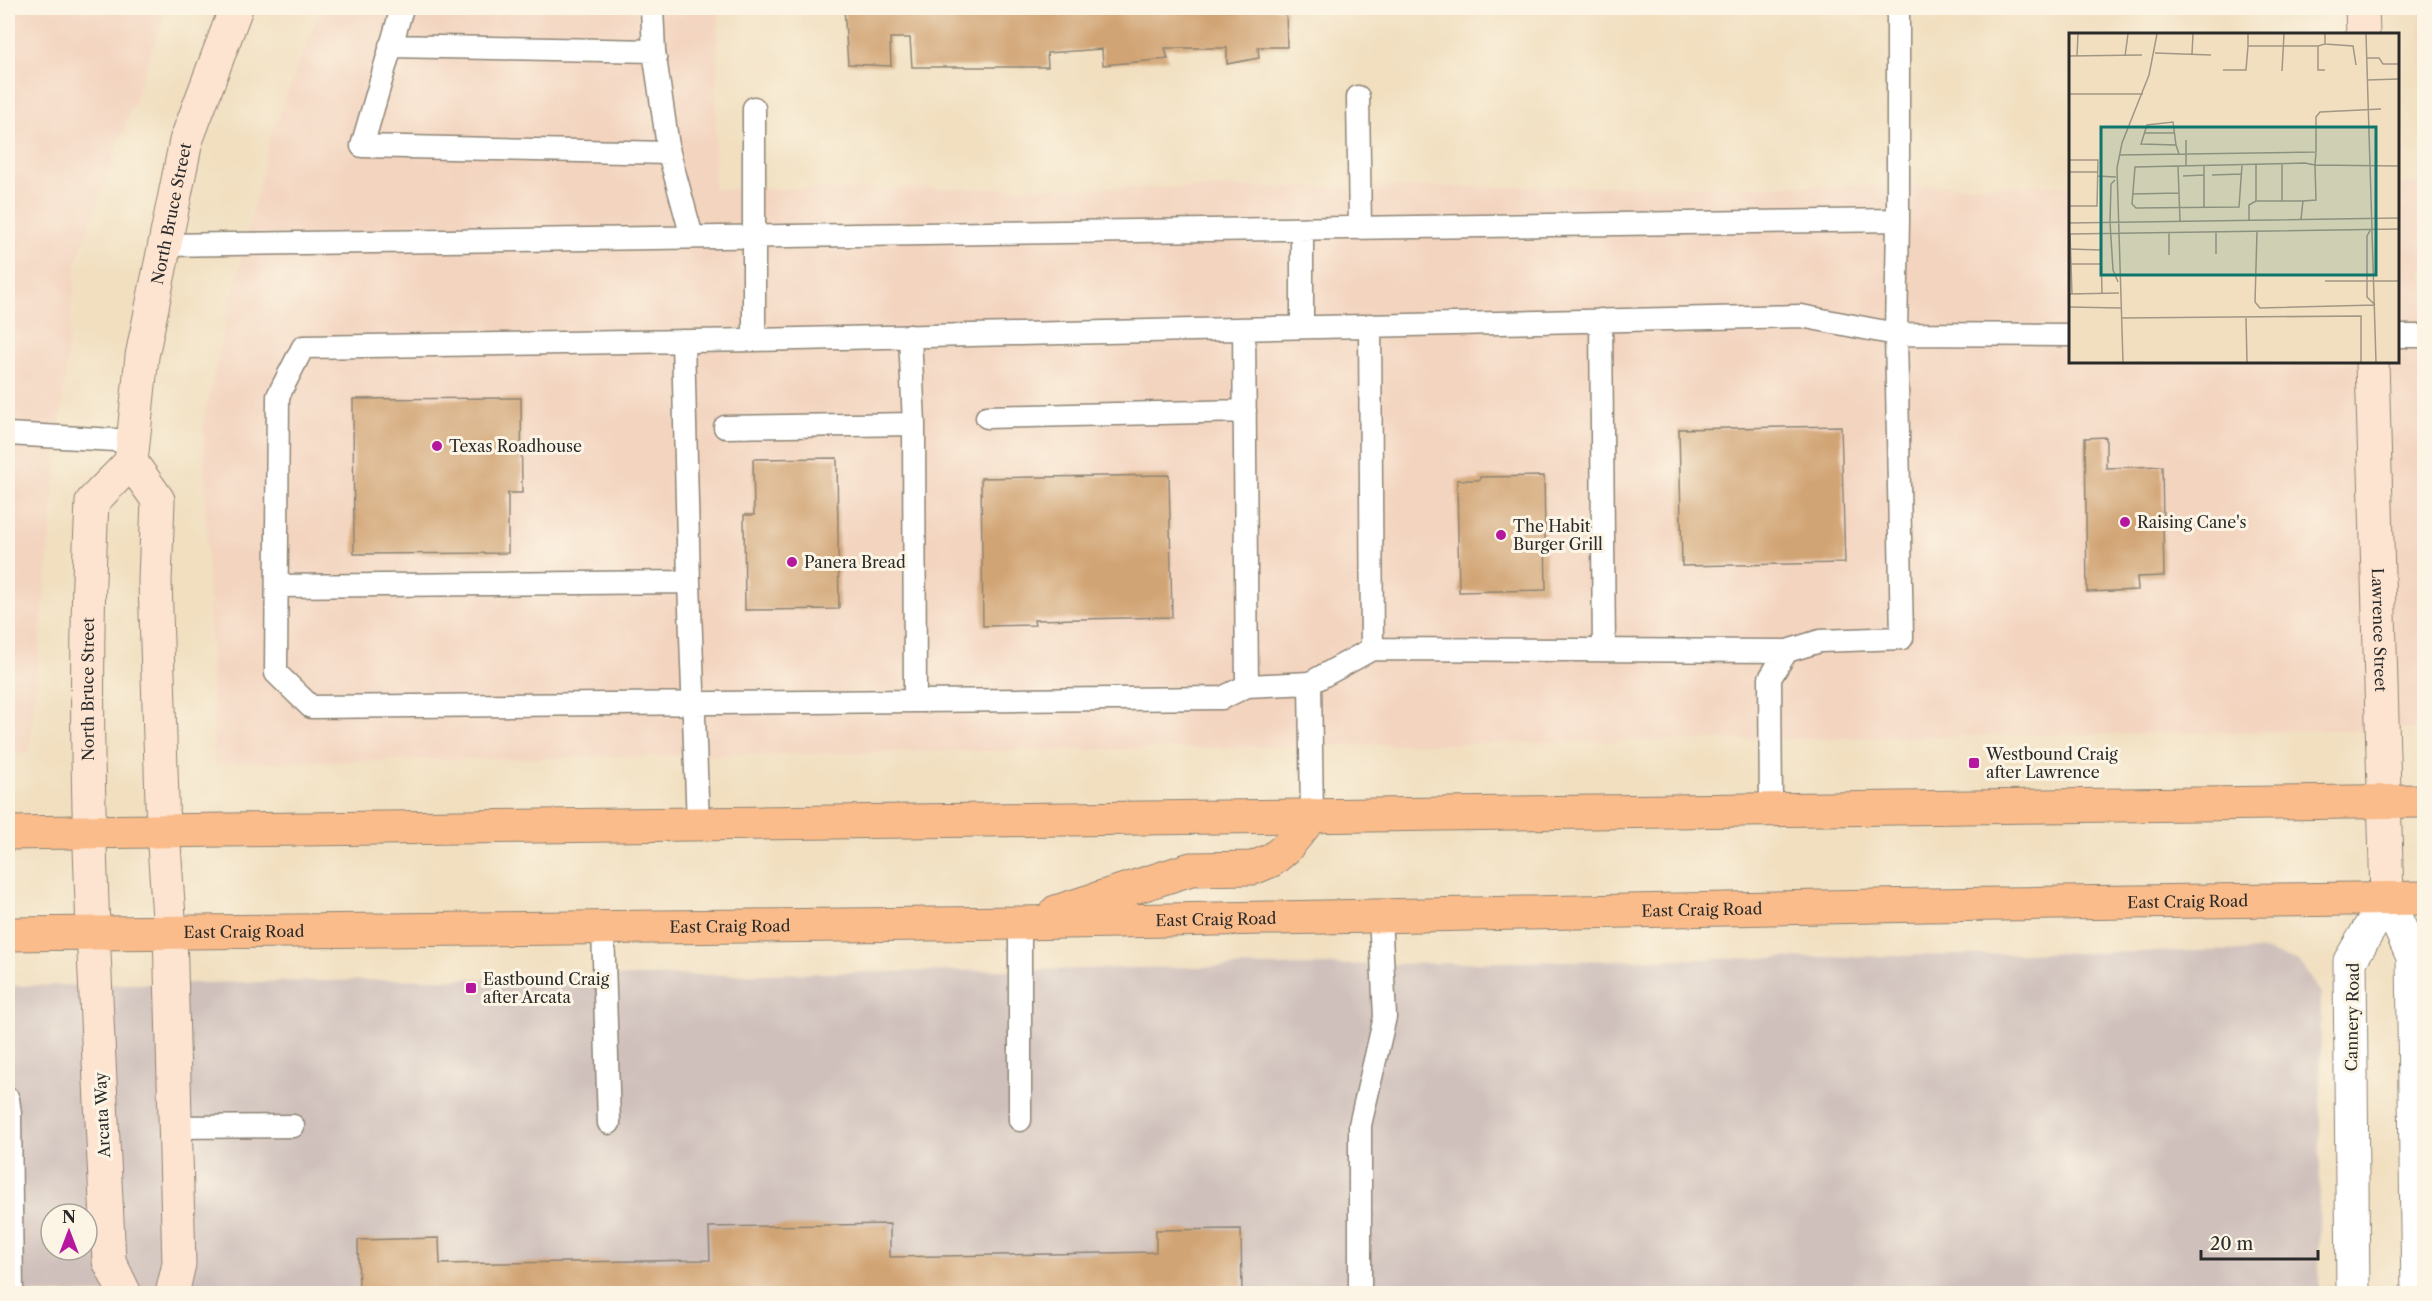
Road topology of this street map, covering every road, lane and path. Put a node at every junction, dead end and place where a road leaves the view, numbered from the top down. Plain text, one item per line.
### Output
1 (236, 8) edge
2 (402, 8) edge
3 (652, 8) edge
4 (1898, 8) edge
5 (2362, 8) edge
6 (2363, 33) edge
7 (390, 46) junction
8 (654, 51) junction
9 (1358, 97) dead end
10 (754, 108) dead end
11 (669, 153) junction
12 (1898, 220) junction
13 (1360, 228) junction
14 (1302, 229) junction
15 (754, 236) junction
16 (692, 237) junction
17 (164, 244) junction
18 (1601, 320) junction
19 (1370, 325) junction
20 (1302, 327) junction
21 (1244, 328) junction
22 (1896, 334) junction
23 (2069, 335) edge
24 (910, 336) junction
25 (2399, 336) edge
26 (2424, 336) edge
27 (754, 340) junction
28 (683, 341) junction
29 (2372, 363) edge
30 (1245, 411) junction
31 (987, 417) dead end
32 (914, 424) junction
33 (725, 427) dead end
34 (8, 434) edge
35 (132, 452) junction
36 (689, 582) junction
37 (277, 586) junction
38 (1372, 649) junction
39 (1604, 650) junction
40 (1787, 651) junction
41 (1310, 683) junction
42 (1247, 686) junction
43 (915, 701) junction
44 (693, 702) junction
45 (2424, 801) edge
46 (2385, 802) junction
47 (1771, 809) junction
48 (1312, 816) junction
49 (698, 824) junction
50 (163, 831) junction
51 (88, 832) junction
52 (8, 833) edge
53 (2387, 898) junction
54 (2424, 898) edge
55 (1380, 915) junction
56 (1020, 923) junction
57 (603, 928) junction
58 (170, 932) junction
59 (93, 933) junction
60 (8, 934) edge
61 (8, 1099) edge
62 (1020, 1120) dead end
63 (609, 1123) dead end
64 (293, 1126) dead end
65 (176, 1127) junction
66 (9, 1206) edge
67 (12, 1293) edge
68 (125, 1293) edge
69 (172, 1293) edge
70 (1360, 1293) edge
71 (2353, 1293) edge
72 (2418, 1293) edge

1 - 17 street, North Bruce Street
2 - 7 lane
3 - 8 lane
4 - 12 lane
5 - 6 street
7 - 8 lane
7 - 11 lane
8 - 11 lane
9 - 13 lane
10 - 15 lane
11 - 16 lane
12 - 13 lane
12 - 22 lane
13 - 14 lane
14 - 15 lane
14 - 20 lane
15 - 16 lane
15 - 27 lane
16 - 17 lane
17 - 35 street, North Bruce Street
18 - 19 lane
18 - 22 lane
18 - 39 lane
19 - 20 lane
19 - 38 lane
20 - 21 lane
21 - 24 lane
21 - 30 lane
22 - 23 lane
22 - 40 lane
24 - 27 lane
24 - 32 lane
25 - 26 lane
27 - 28 lane
28 - 36 lane
28 - 37 lane
29 - 46 street, Lawrence Street
30 - 31 lane
30 - 42 lane
32 - 33 lane
32 - 43 lane
34 - 35 lane
35 - 50 street
35 - 51 street, North Bruce Street
36 - 37 lane
36 - 44 lane
37 - 44 lane
38 - 39 lane
38 - 41 lane
39 - 40 lane
40 - 47 lane
41 - 42 lane
41 - 48 lane
42 - 43 lane
43 - 44 lane
44 - 49 lane
45 - 46 main road
46 - 47 main road
46 - 53 street, Lawrence Street
47 - 48 main road
48 - 49 main road
48 - 56 main road
49 - 50 main road
50 - 51 main road
50 - 58 street
51 - 52 main road
51 - 59 street, North Bruce Street
53 - 54 main road, East Craig Road
53 - 55 main road, East Craig Road
53 - 71 street, Cannery Road
53 - 72 street
55 - 56 main road, East Craig Road
55 - 70 lane
56 - 57 main road, East Craig Road
56 - 62 lane
57 - 58 main road, East Craig Road
57 - 63 lane
58 - 59 main road, East Craig Road
58 - 65 street
59 - 60 main road, East Craig Road
59 - 68 street, Arcata Way
61 - 66 lane
64 - 65 lane
65 - 69 street
66 - 67 lane

